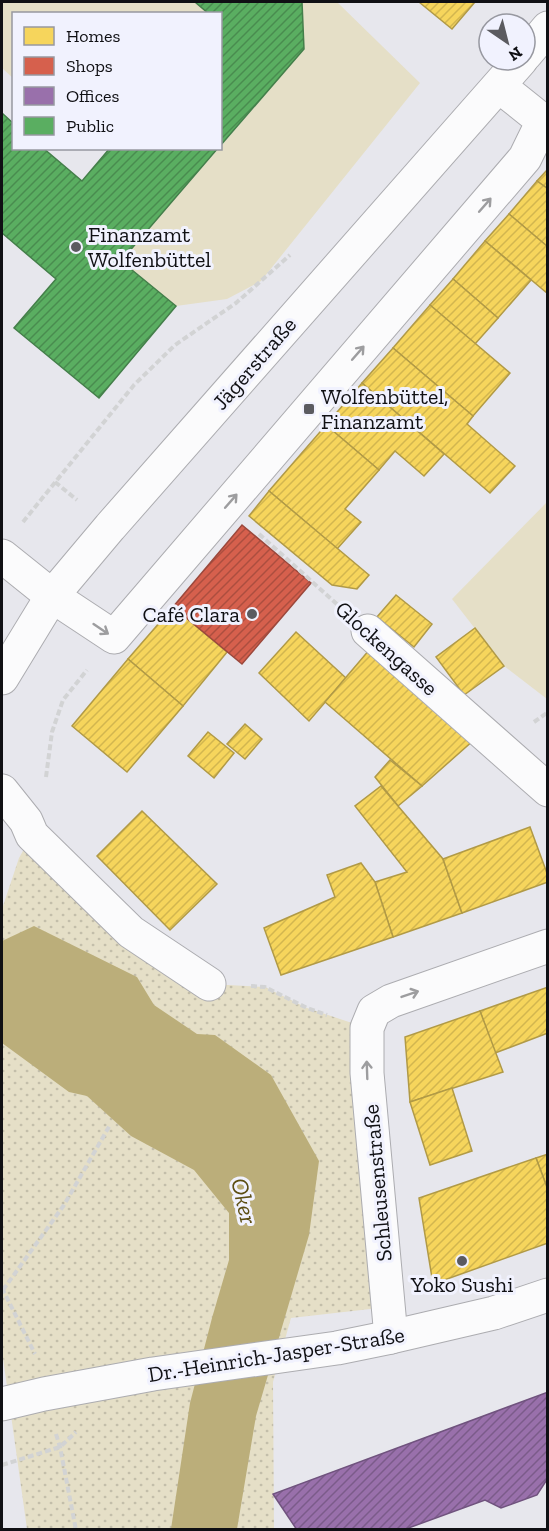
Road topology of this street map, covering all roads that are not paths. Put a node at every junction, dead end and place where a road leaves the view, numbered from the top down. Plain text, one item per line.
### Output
1 (548, 28) edge
2 (537, 41) edge
3 (510, 72) edge
4 (499, 86) junction
5 (3, 558) edge
6 (52, 596) junction
7 (368, 631) road end
8 (2, 678) edge
9 (548, 790) edge
10 (2, 791) edge
11 (548, 946) edge
12 (209, 984) road end
13 (548, 1295) edge
14 (391, 1337) junction
15 (2, 1404) edge

1 - 2 street
3 - 4 street, Jägerstraße
4 - 6 street, Jägerstraße
6 -> 4 street
5 - 6 street
6 - 8 street, Jägerstraße
7 - 9 street, Glockengasse
10 - 12 street
14 -> 11 street, Schleusenstraße
13 - 14 street, Dr.-Heinrich-Jasper-Straße
14 - 15 street, Dr.-Heinrich-Jasper-Straße

